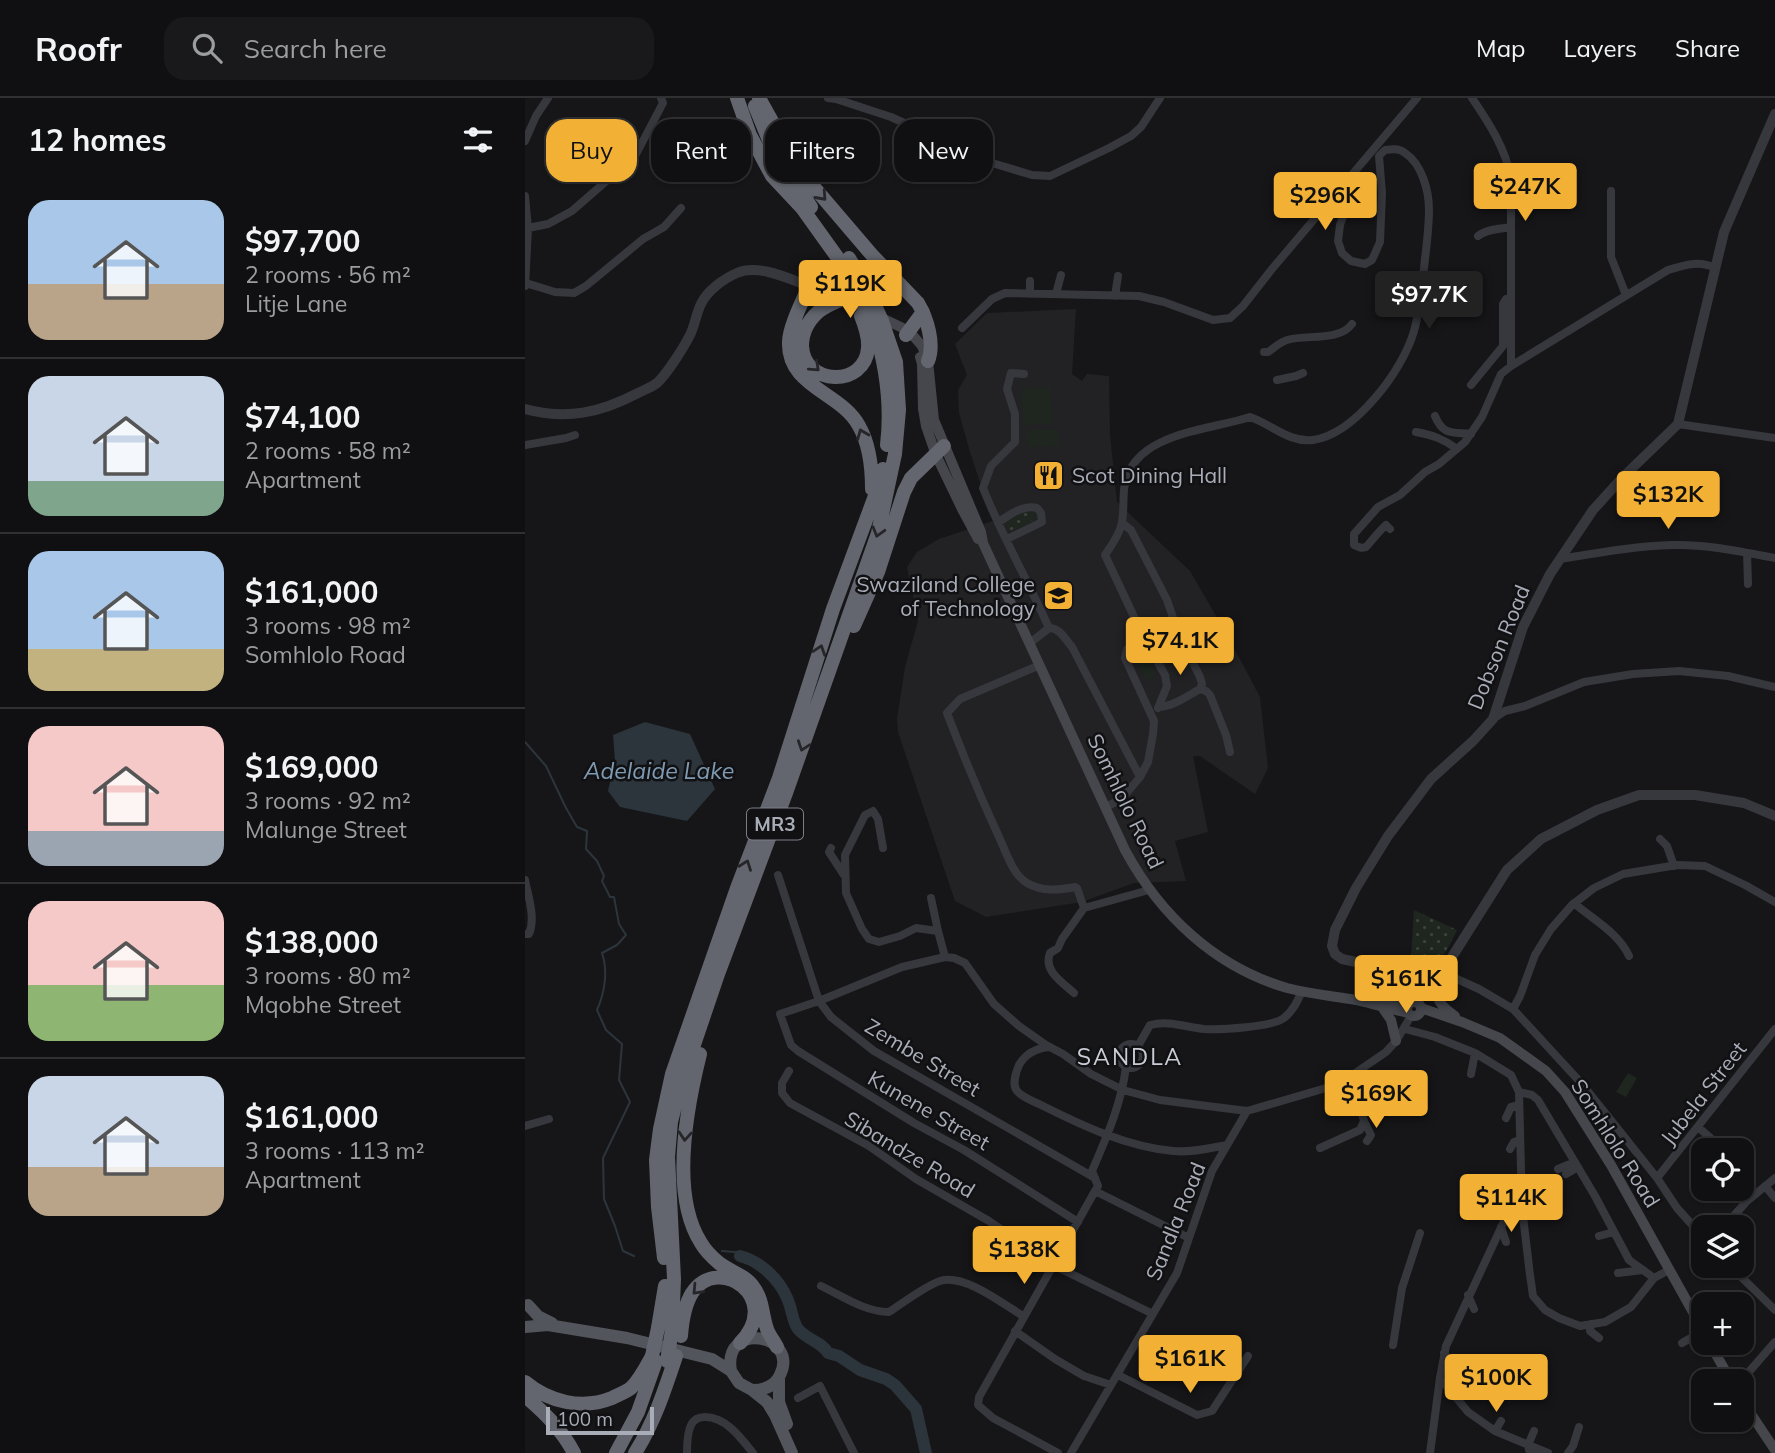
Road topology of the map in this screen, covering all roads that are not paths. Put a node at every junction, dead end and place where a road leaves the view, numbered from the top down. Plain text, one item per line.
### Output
1 (548, 98) edge
2 (661, 98) edge
3 (737, 98) edge
4 (753, 98) edge
5 (759, 98) edge
6 (828, 98) edge
7 (1160, 98) edge
8 (1417, 98) edge
9 (1472, 98) edge
10 (1775, 114) edge
11 (525, 141) edge
12 (1354, 173) junction
13 (1611, 191) dead end
14 (525, 196) edge
15 (681, 208) dead end
16 (1511, 227) junction
17 (528, 228) junction
18 (1478, 236) dead end
19 (840, 260) junction
20 (1715, 268) junction
21 (1061, 275) dead end
22 (1118, 276) dead end
23 (1030, 281) dead end
24 (526, 284) edge
25 (809, 286) junction
26 (1030, 294) junction
27 (1056, 294) junction
28 (1626, 295) junction
29 (1115, 296) junction
30 (1511, 297) junction
31 (842, 299) junction
32 (923, 312) junction
33 (878, 323) junction
34 (1352, 324) dead end
35 (962, 328) dead end
36 (906, 331) junction
37 (1264, 352) dead end
38 (929, 361) junction
39 (1511, 366) junction
40 (1303, 373) dead end
41 (1024, 374) dead end
42 (1277, 380) dead end
43 (1471, 385) dead end
44 (525, 409) edge
45 (1435, 416) dead end
46 (1678, 424) junction
47 (1416, 432) dead end
48 (1471, 434) junction
49 (575, 435) dead end
50 (1775, 438) edge
51 (525, 445) edge
52 (1457, 449) junction
53 (940, 451) junction
54 (872, 501) junction
55 (998, 523) junction
56 (1122, 523) junction
57 (1390, 529) dead end
58 (1007, 539) junction
59 (1747, 553) junction
60 (1775, 558) edge
61 (1560, 559) junction
62 (1748, 584) dead end
63 (1049, 628) junction
64 (1143, 636) junction
65 (1030, 643) junction
66 (1040, 665) junction
67 (1775, 687) edge
68 (1200, 689) junction
69 (1159, 707) junction
70 (814, 715) junction
71 (1151, 715) junction
72 (1493, 719) junction
73 (1230, 752) dead end
74 (1140, 777) junction
75 (1105, 807) junction
76 (1775, 816) edge
77 (1660, 839) dead end
78 (831, 848) dead end
79 (883, 848) dead end
80 (1674, 866) junction
81 (778, 875) dead end
82 (846, 877) junction
83 (525, 880) edge
84 (1149, 890) junction
85 (931, 898) dead end
86 (1775, 902) edge
87 (1574, 903) junction
88 (1084, 908) junction
89 (938, 931) junction
90 (525, 934) edge
91 (1629, 956) dead end
92 (945, 957) junction
93 (1445, 968) junction
94 (718, 974) junction
95 (1433, 983) junction
96 (1302, 991) junction
97 (1074, 993) dead end
98 (818, 1001) junction
99 (1360, 1001) junction
100 (1382, 1007) junction
101 (1415, 1009) junction
102 (1513, 1009) junction
103 (1458, 1021) junction
104 (1405, 1029) junction
105 (1775, 1029) edge
106 (1397, 1041) junction
107 (1138, 1046) junction
108 (1050, 1047) junction
109 (1475, 1053) junction
110 (1126, 1067) junction
111 (789, 1071) dead end
112 (1471, 1074) dead end
113 (1351, 1076) junction
114 (1123, 1090) junction
115 (1519, 1092) junction
116 (1519, 1105) junction
117 (1247, 1111) junction
118 (1506, 1118) dead end
119 (549, 1119) dead end
120 (1364, 1121) junction
121 (525, 1126) edge
122 (1698, 1127) junction
123 (1108, 1135) junction
124 (1710, 1138) edge
125 (1520, 1140) junction
126 (1367, 1141) dead end
127 (1227, 1146) junction
128 (1319, 1148) dead end
129 (1510, 1149) dead end
130 (1577, 1165) junction
131 (1562, 1172) dead end
132 (1095, 1178) junction
133 (1657, 1178) junction
134 (1775, 1178) edge
135 (1765, 1186) junction
136 (1095, 1191) junction
137 (1775, 1198) edge
138 (1522, 1208) junction
139 (1735, 1215) edge
140 (1078, 1222) junction
141 (1691, 1224) edge
142 (1501, 1227) junction
143 (1614, 1232) junction
144 (1420, 1233) dead end
145 (1598, 1236) dead end
146 (1189, 1238) junction
147 (1506, 1242) dead end
148 (1053, 1265) junction
149 (1643, 1270) junction
150 (1669, 1270) junction
151 (1618, 1273) dead end
152 (1654, 1278) junction
153 (1742, 1278) edge
154 (821, 1286) dead end
155 (1468, 1295) junction
156 (526, 1302) edge
157 (1475, 1309) dead end
158 (1691, 1309) edge
159 (1775, 1310) edge
160 (1153, 1314) junction
161 (1023, 1316) junction
162 (1591, 1324) junction
163 (525, 1325) edge
164 (564, 1327) junction
165 (668, 1330) junction
166 (1015, 1331) junction
167 (1599, 1338) dead end
168 (1691, 1338) edge
169 (1775, 1342) edge
170 (1682, 1343) dead end
171 (737, 1345) junction
172 (1393, 1345) dead end
173 (777, 1347) junction
174 (692, 1353) junction
175 (1444, 1353) junction
176 (664, 1356) junction
177 (1248, 1356) dead end
178 (1751, 1369) edge
179 (731, 1371) junction
180 (1458, 1372) dead end
181 (1118, 1375) junction
182 (779, 1377) junction
183 (1440, 1378) junction
184 (525, 1382) edge
185 (1111, 1385) junction
186 (752, 1390) junction
187 (525, 1396) edge
188 (798, 1398) dead end
189 (1754, 1418) edge
190 (1501, 1421) dead end
191 (1579, 1427) dead end
192 (1495, 1431) junction
193 (1534, 1431) dead end
194 (744, 1441) junction
195 (1528, 1444) junction
196 (1775, 1450) edge
197 (574, 1453) edge
198 (617, 1453) edge
199 (633, 1453) edge
200 (687, 1453) edge
201 (746, 1453) edge
202 (754, 1453) edge
203 (792, 1453) edge
204 (854, 1453) edge
205 (1058, 1453) edge
206 (1071, 1453) edge
207 (1430, 1453) edge
208 (1533, 1453) edge
209 (1548, 1453) edge
210 (1568, 1453) edge

1 - 11 street
2 - 17 street
3 - 19 highway, MR3
4 - 19 highway, MR3
5 -> 32 highway
6 - 7 street
8 - 12 street
9 - 16 street
10 - 20 street
12 - 29 street
12 - 56 street
13 - 28 street
14 - 17 street
15 - 24 street
16 - 18 street
16 - 30 street
17 - 24 street
31 -> 19 highway
19 - 33 highway, MR3, bridge
20 - 28 street
20 - 46 street
21 - 27 street
22 - 29 street
23 - 26 street
25 - 31 main road
25 - 44 street
54 -> 25 highway
26 - 27 street
26 - 35 street
27 - 29 street
28 - 39 street
30 - 39 street
30 - 43 street
31 - 36 main road
32 - 36 highway
32 - 38 highway
33 - 54 highway, MR3
33 -> 70 highway, MR3
34 - 37 street
36 - 38 main road
36 - 53 main road, Somhlolo Road
38 - 53 main road, Somhlolo Road
39 - 48 street
40 - 42 street
41 - 55 street
45 - 48 street
46 - 50 street
46 - 61 street, Dobson Road
47 - 52 street
48 - 52 street
49 - 51 street
52 - 57 street
53 - 65 main road, Somhlolo Road
53 - 70 highway
165 -> 54 highway, MR3
55 - 58 street
55 - 58 street
56 - 64 street
56 - 68 street
58 - 63 street
59 - 60 street
59 - 61 street
59 - 62 street
61 - 72 street, Dobson Road
63 - 65 street
63 - 74 street
64 - 69 street
64 - 71 street
65 - 66 main road, Somhlolo Road
66 - 75 main road, Somhlolo Road
66 - 88 street
67 - 72 street
68 - 69 street
68 - 73 street
69 - 71 street
70 -> 94 highway, MR3
71 - 74 street
72 - 93 street, Dobson Road
74 - 75 street
75 - 84 main road, Somhlolo Road
76 - 93 street
77 - 80 street
78 - 82 street
79 - 82 street
80 - 86 street
80 - 87 street
81 - 98 street, Zembe Street
82 - 89 street
83 - 90 street
84 - 88 street
84 - 96 main road, Somhlolo Road
85 - 89 street
87 - 91 street
87 - 102 street
88 - 97 street
89 - 92 street
92 - 98 street
92 - 108 street
93 - 95 street
93 - 102 street
94 - 165 highway, MR3
94 -> 173 highway
95 - 101 street
95 - 103 main road
96 - 99 main road, Somhlolo Road
96 - 107 street
98 - 132 street, Zembe Street
98 - 140 street, Kunene Street
99 - 100 main road, Somhlolo Road
99 - 101 main road, Somhlolo Road
100 - 101 main road, Somhlolo Road
100 - 106 main road
101 - 103 main road, Somhlolo Road
101 - 104 street
102 - 133 street
103 - 150 main road, Somhlolo Road
104 - 106 street
104 - 109 street
105 - 122 street, Jubela Street
106 - 113 street
107 - 110 street
107 - 110 street
108 - 114 street
108 - 123 street
109 - 112 street
109 - 115 street
110 - 114 street
111 - 148 street, Sibandze Road
113 - 117 street
113 - 120 street
114 - 117 street
114 - 123 street
115 - 116 street
115 - 130 street
116 - 118 street
116 - 125 street
117 - 127 street, Sandla Road
119 - 121 street
120 - 126 street
120 - 128 street
122 - 124 street
122 - 133 street, Jubela Street
123 - 127 street
123 - 132 street
125 - 129 street
125 - 138 street
127 - 146 street, Sandla Road
130 - 131 street
130 - 143 street
132 - 136 street
133 - 141 street
134 - 135 street
135 - 137 street
135 - 139 street
136 - 140 street
136 - 146 street
138 - 142 street
138 - 162 street
140 - 148 street
142 - 147 street
142 - 155 street
143 - 145 street
143 - 149 street
144 - 172 street
146 - 160 street, Sandla Road
148 - 160 street, Sibandze Road
148 - 161 street
149 - 151 street
149 - 152 street
150 - 152 street
150 - 158 main road, Somhlolo Road
152 - 162 street
153 - 159 street
154 - 161 street
155 - 157 street
155 - 175 street
156 - 163 main road
156 - 164 main road
160 - 181 street, Sandla Road
161 - 166 street
162 - 167 street
163 - 164 main road
164 - 174 main road
171 -> 165 highway
165 - 176 highway, MR3, bridge
166 - 185 street
166 - 205 street
168 - 170 street
169 - 178 street
171 - 173 main road
171 - 174 main road
171 - 179 main road
173 - 182 main road
174 - 179 main road
175 - 180 street
175 - 183 street
176 - 184 highway
176 - 198 highway, MR3
176 - 199 highway, MR3
177 - 181 street
179 - 186 main road
181 - 185 street, Sandla Road
182 - 186 main road
182 - 203 main road
183 - 192 street
183 - 207 street
185 - 206 street, Sandla Road
186 - 203 main road
187 - 197 highway
188 - 204 street
189 - 196 main road
190 - 192 street
191 - 210 street
192 - 195 street
193 - 195 street
194 - 200 street
194 - 201 street
194 - 202 street
195 - 208 street
195 - 209 street

